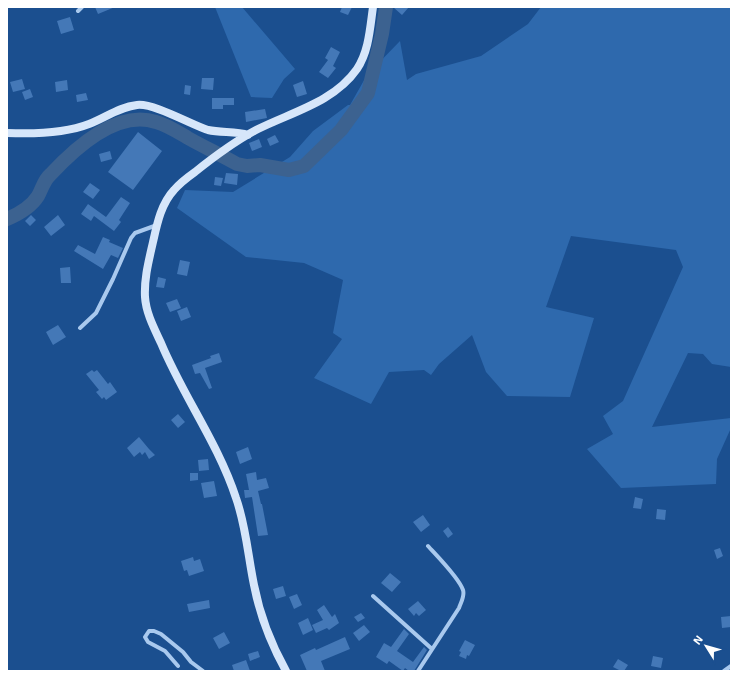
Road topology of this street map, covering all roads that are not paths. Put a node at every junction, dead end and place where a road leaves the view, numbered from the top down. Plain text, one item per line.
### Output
1 (82, 7) edge
2 (373, 7) edge
3 (78, 11) dead end
4 (7, 132) edge
5 (248, 135) junction
6 (157, 224) junction
7 (80, 328) dead end
8 (428, 546) dead end
9 (373, 596) dead end
10 (432, 649) junction
11 (178, 666) dead end
12 (731, 666) edge
13 (203, 671) edge
14 (286, 671) edge
15 (418, 671) edge
16 (724, 671) edge

1 - 3 street
2 - 5 main road
4 - 5 main road
5 - 6 main road
6 - 7 street
6 - 14 main road
8 - 10 street
9 - 10 street
10 - 15 street
11 - 13 street
12 - 16 street

